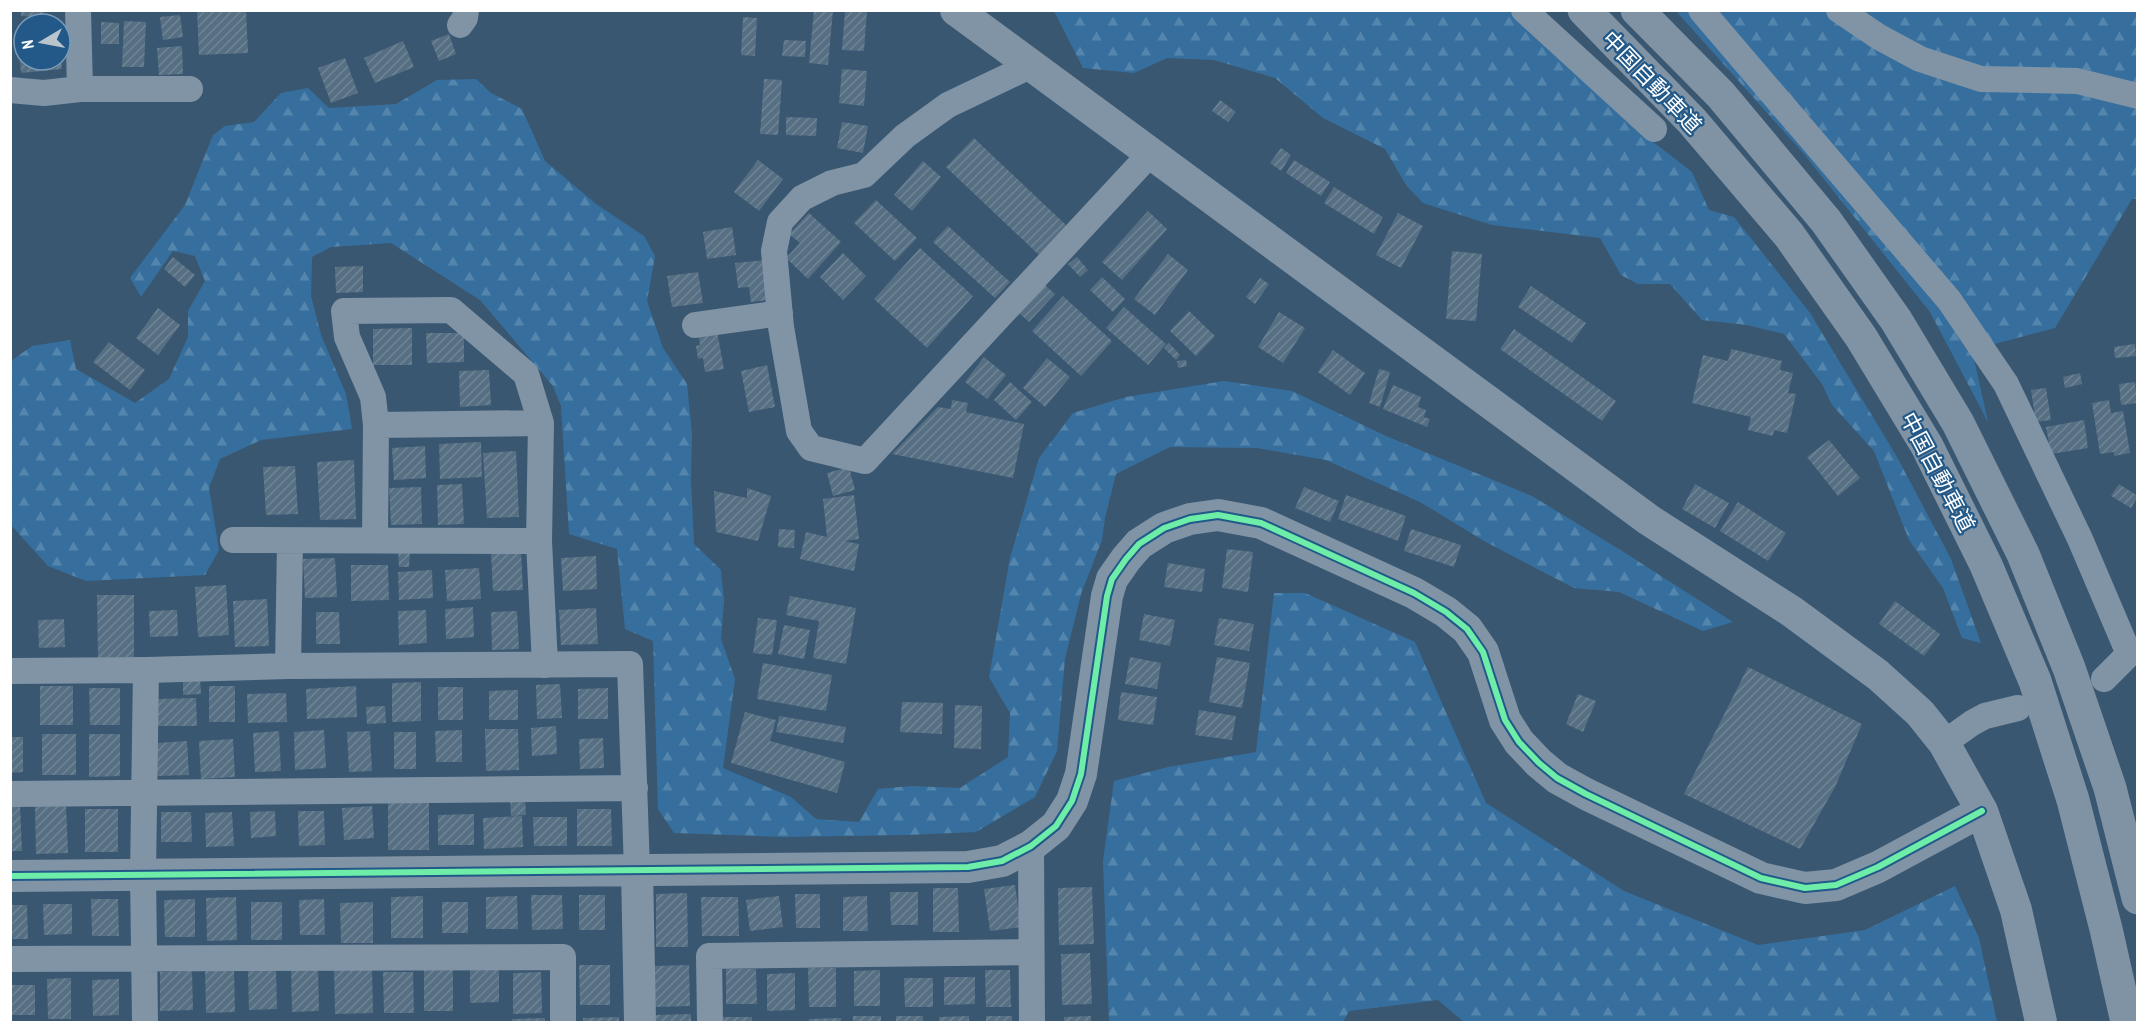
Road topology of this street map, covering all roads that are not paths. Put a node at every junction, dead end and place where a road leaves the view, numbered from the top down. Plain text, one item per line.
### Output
1 (78, 10) edge
2 (956, 10) edge
3 (1524, 10) edge
4 (1584, 10) edge
5 (1637, 10) edge
6 (1701, 10) edge
7 (1839, 10) edge
8 (1030, 66) junction
9 (81, 89) junction
10 (190, 89) dead end
11 (10, 90) edge
12 (2138, 96) edge
13 (1654, 129) dead end
14 (1149, 154) junction
15 (780, 313) junction
16 (695, 325) dead end
17 (541, 423) junction
18 (376, 425) junction
19 (375, 539) junction
20 (233, 540) dead end
21 (290, 541) junction
22 (539, 541) junction
23 (545, 665) junction
24 (288, 666) junction
25 (146, 670) junction
26 (10, 671) edge
27 (2104, 679) dead end
28 (2018, 708) dead end
29 (1944, 743) junction
30 (635, 788) junction
31 (143, 793) junction
32 (10, 795) edge
33 (1982, 811) junction
34 (1031, 846) junction
35 (637, 870) junction
36 (143, 875) junction
37 (10, 876) edge
38 (2138, 898) edge
39 (1031, 952) junction
40 (145, 959) junction
41 (10, 960) edge
42 (145, 1023) edge
43 (563, 1023) edge
44 (640, 1023) edge
45 (710, 1023) edge
46 (1032, 1023) edge
47 (2042, 1023) edge
48 (2127, 1023) edge

1 - 9 street
2 - 8 street
3 - 13 street
4 - 48 highway, 中国自動車道
5 - 38 highway, 中国自動車道
6 - 27 street
7 - 12 street
8 - 14 street
8 - 15 street
9 - 10 street
9 - 11 street
14 - 15 street
14 - 29 street
15 - 16 street
17 - 18 street
17 - 18 street
17 - 22 street
18 - 19 street
19 - 21 street
19 - 22 street
20 - 21 street
21 - 24 street
22 - 23 street
23 - 24 street
23 - 30 street
24 - 25 street
25 - 26 street
25 - 31 street
28 - 29 street
29 - 33 street
30 - 31 street
30 - 35 street
31 - 32 street
31 - 36 street
33 - 34 street
33 - 47 street
34 - 35 street
34 - 39 street
35 - 36 street
35 - 44 street
36 - 37 street
36 - 40 street
39 - 45 street
39 - 46 street
40 - 41 street
40 - 42 street
40 - 43 street

